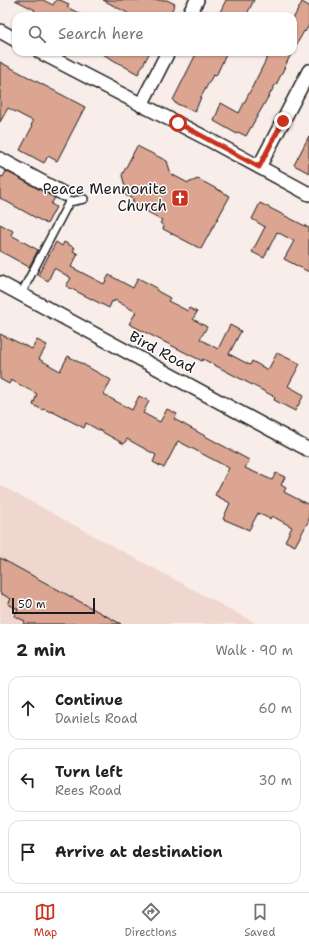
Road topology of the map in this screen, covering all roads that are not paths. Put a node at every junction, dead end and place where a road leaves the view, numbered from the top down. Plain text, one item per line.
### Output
1 (197, 0) edge
2 (190, 12) edge
3 (0, 31) edge
4 (12, 38) edge
5 (48, 56) edge
6 (166, 56) edge
7 (309, 71) edge
8 (140, 105) junction
9 (0, 159) edge
10 (259, 167) junction
11 (64, 194) dead end
12 (309, 194) edge
13 (84, 199) dead end
14 (0, 283) edge
15 (21, 294) junction
16 (309, 450) edge

1 - 2 street
3 - 4 street
5 - 8 street
6 - 8 street
7 - 10 street
8 - 10 street
9 - 11 street
10 - 12 street
13 - 15 lane
14 - 15 street, Bird Road
15 - 16 street, Bird Road

